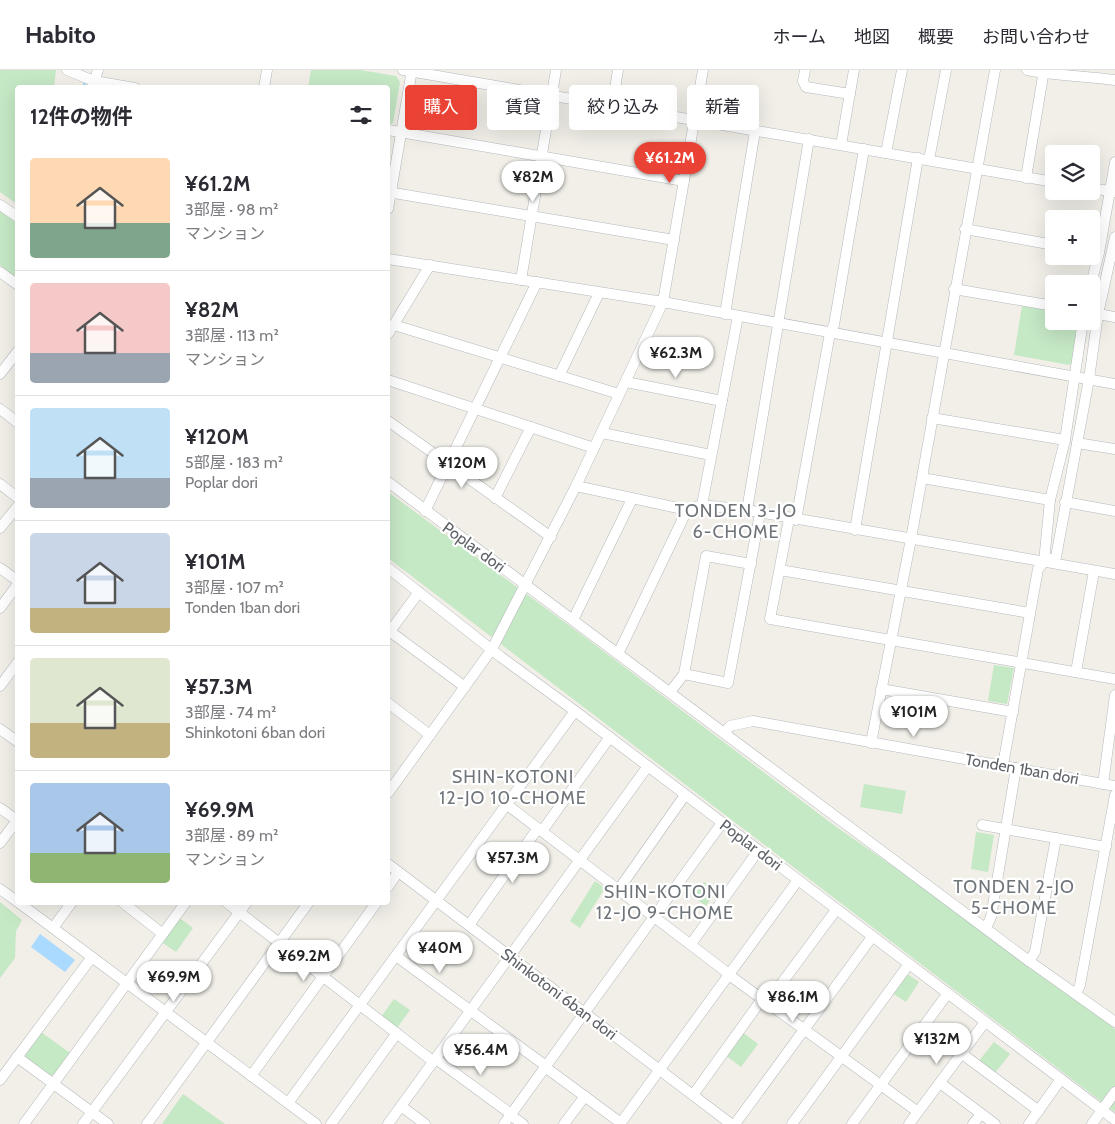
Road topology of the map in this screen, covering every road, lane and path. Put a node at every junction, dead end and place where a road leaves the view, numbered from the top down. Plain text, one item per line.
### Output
1 (67, 70) edge
2 (98, 70) edge
3 (267, 70) edge
4 (409, 70) edge
5 (556, 70) edge
6 (618, 70) edge
7 (703, 70) edge
8 (805, 70) edge
9 (854, 70) edge
10 (902, 70) edge
11 (946, 70) edge
12 (995, 70) edge
13 (1028, 70) edge
14 (1044, 72) edge
15 (1115, 80) edge
16 (93, 84) edge
17 (264, 85) edge
18 (492, 85) edge
19 (554, 85) edge
20 (616, 85) edge
21 (700, 85) edge
22 (850, 94) junction
23 (390, 130) edge
24 (546, 130) edge
25 (692, 130) edge
26 (755, 130) joint
27 (401, 133) junction
28 (809, 139) junction
29 (841, 145) junction
30 (864, 149) junction
31 (886, 153) junction
32 (541, 157) junction
33 (923, 159) junction
34 (1115, 162) edge
35 (976, 169) junction
36 (1026, 178) junction
37 (684, 181) junction
38 (1045, 181) edge
39 (390, 187) edge
40 (390, 192) edge
41 (1112, 192) edge
42 (0, 205) edge
43 (15, 215) edge
44 (532, 216) junction
45 (965, 229) junction
46 (1100, 235) edge
47 (1115, 237) edge
48 (674, 240) junction
49 (1045, 243) edge
50 (1114, 255) edge
51 (390, 258) edge
52 (430, 266) junction
53 (1, 274) edge
54 (521, 280) junction
55 (536, 282) junction
56 (15, 283) edge
57 (954, 289) junction
58 (599, 293) junction
59 (663, 302) junction
60 (1045, 304) edge
61 (1100, 307) edge
62 (725, 314) junction
63 (1100, 314) edge
64 (738, 316) junction
65 (1115, 317) edge
66 (779, 324) junction
67 (394, 325) junction
68 (1082, 330) edge
69 (1096, 330) edge
70 (390, 331) edge
71 (830, 333) junction
72 (887, 342) junction
73 (943, 352) junction
74 (15, 355) edge
75 (501, 358) junction
76 (0, 374) edge
77 (560, 376) junction
78 (1076, 377) junction
79 (1088, 379) junction
80 (390, 381) edge
81 (626, 382) junction
82 (1115, 384) edge
83 (619, 394) junction
84 (722, 401) junction
85 (0, 409) edge
86 (475, 410) junction
87 (932, 418) junction
88 (15, 420) edge
89 (390, 422) edge
90 (531, 427) junction
91 (602, 433) junction
92 (1065, 440) junction
93 (1077, 442) junction
94 (594, 448) junction
95 (1115, 449) edge
96 (711, 455) junction
97 (448, 464) junction
98 (922, 478) junction
99 (0, 484) edge
100 (390, 484) edge
101 (576, 486) junction
102 (15, 496) edge
103 (495, 498) junction
104 (632, 498) junction
105 (1050, 500) junction
106 (1065, 502) junction
107 (702, 505) junction
108 (15, 510) edge
109 (687, 510) junction
110 (747, 510) junction
111 (1115, 510) edge
112 (425, 512) junction
113 (760, 513) junction
114 (792, 519) junction
115 (0, 528) edge
116 (855, 530) junction
117 (551, 537) junction
118 (911, 539) junction
119 (1044, 562) junction
120 (751, 564) junction
121 (0, 568) edge
122 (390, 570) edge
123 (780, 570) junction
124 (1094, 571) junction
125 (1115, 574) edge
126 (15, 580) edge
127 (527, 586) junction
128 (15, 587) edge
129 (901, 591) junction
130 (418, 592) junction
131 (0, 608) edge
132 (1030, 613) junction
133 (573, 620) junction
134 (390, 629) edge
135 (390, 633) edge
136 (891, 640) junction
137 (492, 649) junction
138 (618, 654) junction
139 (1021, 663) junction
140 (15, 666) edge
141 (1076, 672) junction
142 (684, 674) junction
143 (1115, 679) edge
144 (0, 686) edge
145 (464, 687) junction
146 (881, 689) junction
147 (670, 692) junction
148 (1115, 695) edge
149 (390, 705) edge
150 (575, 711) junction
151 (1013, 712) junction
152 (0, 729) edge
153 (725, 732) junction
154 (430, 735) junction
155 (610, 737) junction
156 (15, 740) edge
157 (871, 743) junction
158 (1003, 765) junction
159 (648, 766) junction
160 (1016, 768) junction
161 (391, 780) edge
162 (1103, 784) junction
163 (1115, 786) edge
164 (685, 795) junction
165 (1115, 795) edge
166 (506, 804) junction
167 (0, 808) edge
168 (15, 819) edge
169 (15, 823) edge
170 (722, 823) junction
171 (982, 825) dead end
172 (540, 830) junction
173 (1007, 830) junction
174 (1056, 838) junction
175 (0, 843) edge
176 (1106, 846) junction
177 (758, 851) junction
178 (580, 860) junction
179 (390, 866) edge
180 (398, 872) junction
181 (798, 880) junction
182 (390, 884) edge
183 (0, 889) edge
184 (618, 889) junction
185 (15, 900) edge
186 (436, 900) junction
187 (22, 905) edge
188 (70, 905) edge
189 (126, 905) edge
190 (184, 905) edge
191 (230, 905) edge
192 (245, 905) edge
193 (307, 905) edge
194 (374, 905) edge
195 (836, 910) junction
196 (240, 913) junction
197 (654, 917) junction
198 (469, 925) junction
199 (53, 928) junction
200 (986, 928) junction
201 (163, 934) junction
202 (872, 937) junction
203 (279, 943) junction
204 (691, 944) junction
205 (396, 956) junction
206 (92, 957) junction
207 (510, 957) junction
208 (1029, 961) junction
209 (909, 964) junction
210 (729, 975) junction
211 (323, 977) junction
212 (127, 983) junction
213 (948, 993) junction
214 (1076, 994) junction
215 (764, 1001) junction
216 (360, 1005) junction
217 (470, 1012) junction
218 (166, 1013) junction
219 (585, 1013) junction
220 (985, 1022) junction
221 (1115, 1022) edge
222 (804, 1030) junction
223 (397, 1033) junction
224 (207, 1043) junction
225 (962, 1053) junction
226 (841, 1056) junction
227 (17, 1057) junction
228 (435, 1060) junction
229 (546, 1066) junction
230 (660, 1070) junction
231 (251, 1076) junction
232 (0, 1080) edge
233 (1061, 1080) junction
234 (940, 1083) junction
235 (54, 1084) junction
236 (881, 1084) junction
237 (1115, 1092) edge
238 (693, 1095) junction
239 (585, 1096) junction
240 (288, 1103) junction
241 (401, 1106) junction
242 (1102, 1110) junction
243 (1038, 1111) junction
244 (92, 1112) junction
245 (918, 1112) junction
246 (511, 1114) junction
247 (981, 1114) junction
248 (1115, 1120) edge
249 (620, 1123) edge
250 (24, 1124) edge
251 (83, 1124) edge
252 (108, 1124) edge
253 (147, 1124) edge
254 (316, 1124) edge
255 (331, 1124) edge
256 (388, 1124) edge
257 (425, 1124) edge
258 (504, 1124) edge
259 (522, 1124) edge
260 (564, 1124) edge
261 (733, 1124) edge
262 (792, 1124) edge
263 (852, 1124) edge
264 (909, 1124) edge
265 (974, 1124) edge
266 (995, 1124) edge
267 (1029, 1124) edge
268 (1092, 1124) edge

1 - 16 street
2 - 16 street
3 - 17 street
4 - 18 street
4 - 27 street
5 - 19 street
6 - 20 street
7 - 21 street
8 - 22 street
9 - 22 street
10 - 31 street
11 - 33 street
12 - 35 street
13 - 14 street
14 - 15 street
14 - 36 street
22 - 29 street
23 - 27 street
24 - 32 street
25 - 37 street
26 - 28 street
26 - 62 street
27 - 32 street
27 - 39 street
28 - 29 street
28 - 66 street
29 - 30 street
30 - 31 street
30 - 71 street
31 - 33 street
32 - 37 street
32 - 44 street
33 - 35 street
33 - 72 street
34 - 41 street
35 - 36 street
35 - 45 street
36 - 38 street
37 - 48 street
40 - 44 street
41 - 46 street
42 - 43 street
44 - 48 street
44 - 54 street
45 - 49 street
45 - 57 street
47 - 50 street
48 - 59 street
50 - 61 street
51 - 52 street
52 - 54 street
52 - 67 street
53 - 56 street
54 - 55 street
55 - 58 street
55 - 75 street
57 - 60 street
57 - 73 street
58 - 59 street
58 - 77 street
59 - 62 street
59 - 81 street
62 - 64 street
63 - 65 street
64 - 66 street
64 - 84 street
66 - 71 street
66 - 110 street
67 - 70 street
67 - 75 street
68 - 78 street
69 - 79 street
71 - 72 street
71 - 114 street
72 - 73 street
72 - 116 street
73 - 78 street
73 - 87 street
74 - 76 street
75 - 77 street
75 - 86 street
77 - 83 street
78 - 79 street
78 - 92 street
79 - 82 street
79 - 93 street
80 - 86 street
81 - 83 street
81 - 84 street
83 - 91 street
84 - 96 street
85 - 88 street
86 - 90 street
86 - 97 street
87 - 92 street
87 - 98 street
89 - 97 street
90 - 94 street
90 - 103 street
91 - 94 street
91 - 96 street
92 - 105 street
93 - 95 street
93 - 106 street
94 - 101 street
96 - 107 street
97 - 103 street
97 - 112 street
98 - 105 street
98 - 118 street
99 - 102 street
100 - 112 street, Poplar dori
101 - 104 street
101 - 117 street
103 - 117 street
104 - 109 street
104 - 133 street
105 - 119 street
106 - 111 street
106 - 119 street
107 - 109 street
107 - 110 street
108 - 115 street
109 - 138 street
110 - 113 street
112 - 127 street, Poplar dori
113 - 114 street
113 - 120 street
114 - 116 street
114 - 123 street
116 - 118 street
117 - 127 street
118 - 119 street
118 - 129 street
119 - 124 street
119 - 132 street
120 - 142 street
120 - 142 street
121 - 126 street
122 - 130 street, Poplar dori
123 - 129 street
123 - 136 street
124 - 125 street
124 - 141 street
127 - 133 street, Poplar dori
127 - 137 street
128 - 131 street
129 - 132 street
129 - 136 street
130 - 134 street
130 - 137 street, Poplar dori
132 - 139 street
133 - 138 street, Poplar dori
135 - 145 street
136 - 139 street
136 - 146 street
137 - 145 street
137 - 150 street, Poplar dori
138 - 147 street, Poplar dori
139 - 141 street
139 - 151 street
140 - 144 street
141 - 143 street
142 - 147 street
145 - 154 street
146 - 151 street
146 - 157 street
147 - 153 street, Poplar dori
148 - 162 street
149 - 154 street
150 - 155 street, Poplar dori
150 - 166 street
151 - 158 street
152 - 156 street
153 - 157 street, Tonden 1ban dori
153 - 200 street, Poplar dori
154 - 161 street
155 - 159 street, Poplar dori
155 - 172 street
157 - 158 street, Tonden 1ban dori
158 - 160 street, Tonden 1ban dori
159 - 164 street, Poplar dori
159 - 178 street
160 - 162 street, Tonden 1ban dori
160 - 173 street
162 - 163 street, Tonden 1ban dori
164 - 170 street, Poplar dori
164 - 184 street
165 - 176 street
166 - 172 street
166 - 186 street
167 - 168 street
169 - 175 street
170 - 177 street, Poplar dori
170 - 197 street
171 - 173 street
172 - 178 street
172 - 198 street
173 - 174 street
173 - 200 street
174 - 176 street
174 - 208 street
176 - 214 street
177 - 181 street, Poplar dori
177 - 204 street
178 - 184 street
178 - 207 street
179 - 180 street, Shinkotoni 6ban dori
180 - 182 street
180 - 186 street, Shinkotoni 6ban dori
181 - 195 street, Poplar dori
181 - 210 street
183 - 185 street
184 - 197 street
186 - 198 street, Shinkotoni 6ban dori
186 - 205 street
187 - 199 street
188 - 199 street
189 - 201 street
190 - 201 street
191 - 196 street
192 - 196 street
193 - 203 street
194 - 211 street
195 - 202 street, Poplar dori
195 - 215 street
196 - 203 street
196 - 218 street
197 - 204 street
197 - 219 street
198 - 207 street, Shinkotoni 6ban dori
199 - 206 street
200 - 208 street, Poplar dori
201 - 212 street
202 - 209 street, Poplar dori
202 - 222 street
203 - 211 street
203 - 224 street
204 - 210 street
205 - 216 street
205 - 217 street
206 - 212 street
206 - 227 street
207 - 217 street
207 - 219 street, Shinkotoni 6ban dori
208 - 214 street, Poplar dori
209 - 213 street, Poplar dori
209 - 226 street
210 - 215 street
210 - 230 street
211 - 216 street
211 - 231 street
212 - 218 street
212 - 235 street
213 - 220 street, Poplar dori
213 - 236 street
214 - 221 street, Poplar dori
215 - 222 street
215 - 238 street
216 - 223 street
216 - 240 street
217 - 228 street
217 - 229 street
218 - 224 street
218 - 244 street
219 - 229 street
219 - 230 street, Shinkotoni 6ban dori
220 - 225 street
220 - 233 street, Poplar dori
222 - 226 street
222 - 261 street
223 - 228 street
223 - 255 street
224 - 231 street
224 - 253 street
225 - 234 street
225 - 243 street
226 - 236 street
226 - 262 street
227 - 232 street
227 - 235 street
228 - 241 street
228 - 246 street
229 - 239 street
229 - 246 street
230 - 238 street, Shinkotoni 6ban dori
230 - 249 street
231 - 240 street
233 - 242 street, Poplar dori
233 - 243 street
234 - 245 street
234 - 247 street
235 - 244 street
235 - 250 street
236 - 245 street
236 - 263 street
237 - 242 street
238 - 261 street, Shinkotoni 6ban dori
239 - 249 street
239 - 260 street
240 - 254 street
241 - 256 street
241 - 257 street
242 - 248 street, Poplar dori
242 - 268 street
243 - 267 street
244 - 251 street
244 - 252 street
245 - 264 street
246 - 258 street
246 - 259 street
247 - 265 street
247 - 266 street

